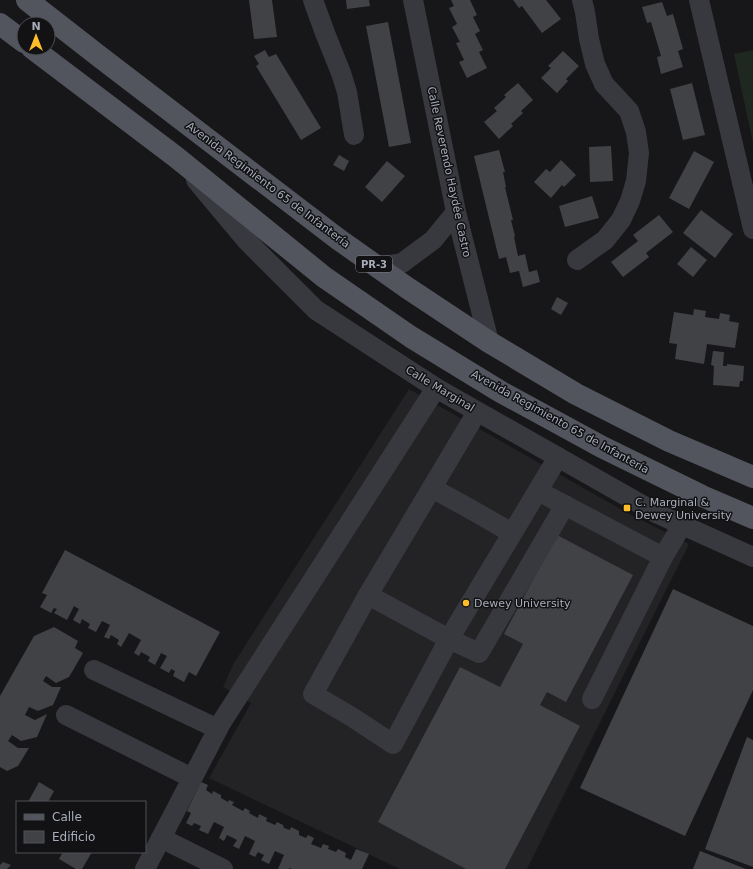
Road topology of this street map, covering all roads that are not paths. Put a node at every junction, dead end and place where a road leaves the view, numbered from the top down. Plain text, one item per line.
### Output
1 (27, 0) edge
2 (313, 0) edge
3 (413, 0) edge
4 (582, 0) edge
5 (699, 0) edge
6 (0, 24) edge
7 (16, 36) edge
8 (43, 56) edge
9 (354, 135) dead end
10 (176, 157) junction
11 (456, 212) junction
12 (753, 229) edge
13 (577, 260) dead end
14 (377, 267) junction
15 (489, 342) junction
16 (436, 388) junction
17 (477, 412) junction
18 (558, 458) junction
19 (753, 477) edge
20 (432, 488) junction
21 (538, 491) junction
22 (565, 505) junction
23 (753, 518) edge
24 (682, 525) junction
25 (512, 533) junction
26 (663, 557) junction
27 (753, 557) edge
28 (368, 595) junction
29 (449, 639) junction
30 (94, 670) dead end
31 (592, 699) dead end
32 (66, 715) dead end
33 (218, 729) junction
34 (192, 778) junction
35 (161, 838) junction
36 (145, 869) edge
37 (223, 869) edge

1 - 14 main road, Avenida Regimiento 65 de Infantería / PR-3
2 - 9 street
3 - 11 street, Calle Reverendo Haydée Castro
4 - 13 street
5 - 12 street
6 - 7 main road
8 - 10 main road, Avenida Regimiento 65 de Infantería
10 - 16 street, Calle Marginal
10 - 23 main road, Avenida Regimiento 65 de Infantería
11 - 14 street
11 - 15 street, Calle Reverendo Haydée Castro
14 - 15 main road, Avenida Regimiento 65 de Infantería / PR-3
15 - 19 main road, Avenida Regimiento 65 de Infantería / PR-3
16 - 17 street, Calle Marginal
16 - 33 street
17 - 18 street, Calle Marginal
17 - 20 street
18 - 21 street
18 - 24 street, Calle Marginal
20 - 25 street
20 - 28 street
21 - 22 street
21 - 25 street
22 - 26 street
22 - 29 street
24 - 26 street
24 - 27 street, Calle Marginal
25 - 29 street
26 - 31 street
28 - 29 street
28 - 29 street
30 - 33 street
32 - 34 street
33 - 34 street
34 - 35 street
35 - 36 street
35 - 37 street

